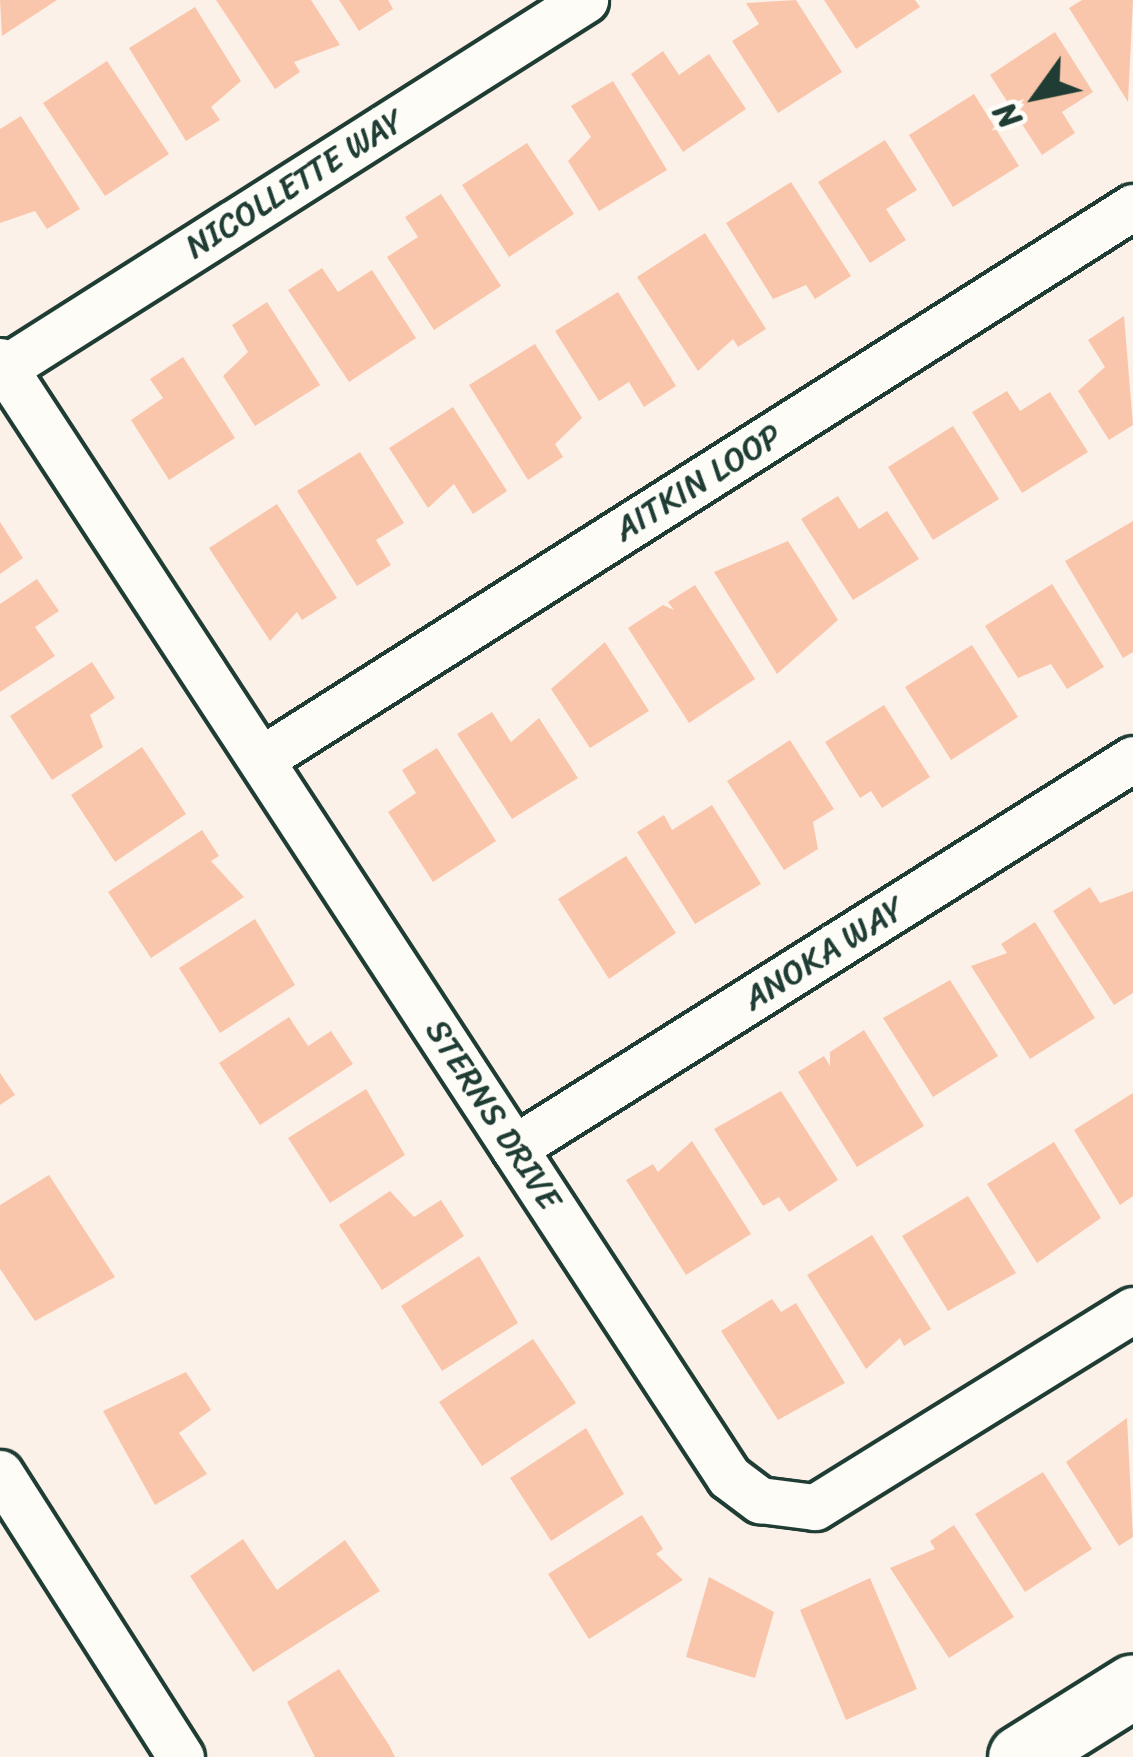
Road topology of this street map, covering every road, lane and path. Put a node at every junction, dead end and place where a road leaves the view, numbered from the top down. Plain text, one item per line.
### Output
1 (585, 0) edge
2 (1133, 207) edge
3 (2, 364) edge
4 (263, 758) junction
5 (1133, 759) edge
6 (514, 1148) junction
7 (1133, 1310) edge
8 (0, 1473) edge
9 (1133, 1687) edge
10 (181, 1757) edge
11 (1020, 1757) edge

1 - 3 street, NICOLLETTE WAY
2 - 4 street, AITKIN LOOP
3 - 4 street, STERNS DRIVE
4 - 6 street, STERNS DRIVE
5 - 6 street, ANOKA WAY
6 - 7 street, STERNS DRIVE
8 - 10 street
9 - 11 street

